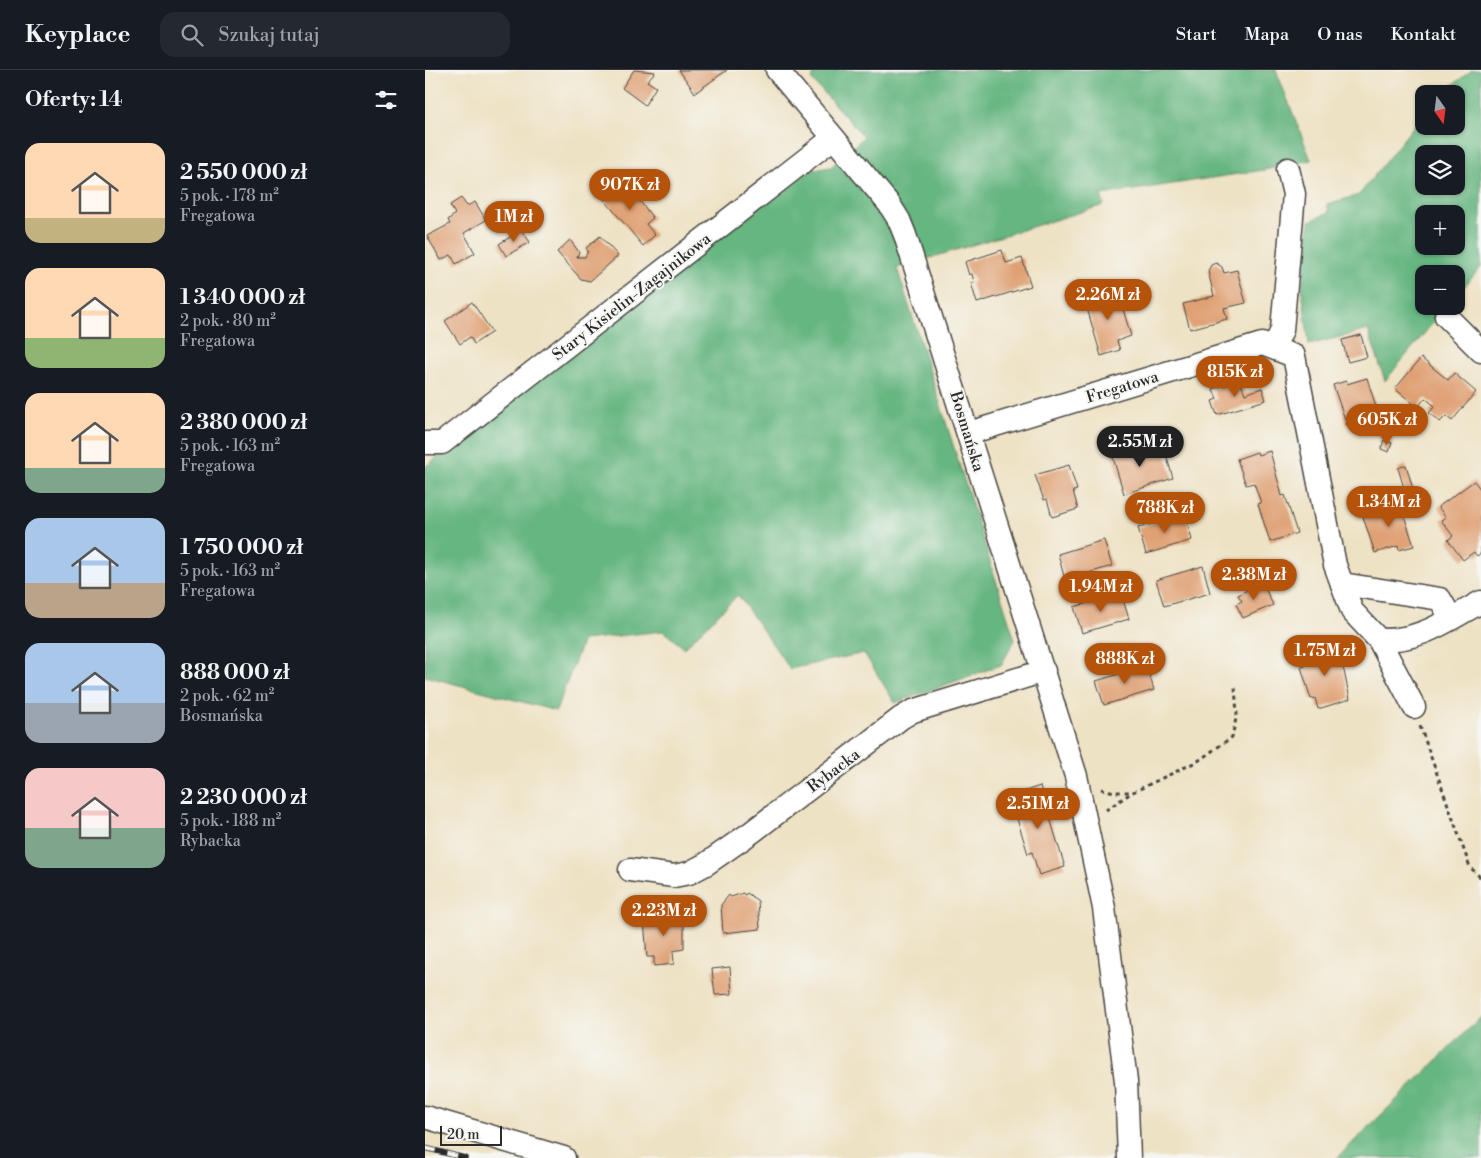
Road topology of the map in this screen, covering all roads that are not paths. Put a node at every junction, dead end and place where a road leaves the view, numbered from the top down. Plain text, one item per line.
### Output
1 (777, 70) edge
2 (832, 139) junction
3 (1288, 169) dead end
4 (1446, 316) dead end
5 (1274, 347) junction
6 (1481, 350) edge
7 (969, 433) junction
8 (425, 445) edge
9 (1343, 584) junction
10 (1481, 602) edge
11 (1451, 618) junction
12 (1379, 640) junction
13 (1044, 672) junction
14 (1414, 707) road end
15 (630, 870) dead end
16 (425, 1117) edge
17 (564, 1158) edge
18 (1129, 1158) edge

1 - 2 street, Bosmańska
2 - 7 street, Bosmańska
2 - 8 street, Stary Kisielin-Zagajnikowa
3 - 5 street
4 - 6 street
5 - 7 street, Fregatowa
5 - 9 street
7 - 13 street, Bosmańska
9 - 11 street
9 - 12 street
10 - 11 street
11 - 12 street
12 - 14 street
13 - 15 street, Rybacka
13 - 18 street, Bosmańska
16 - 17 street

